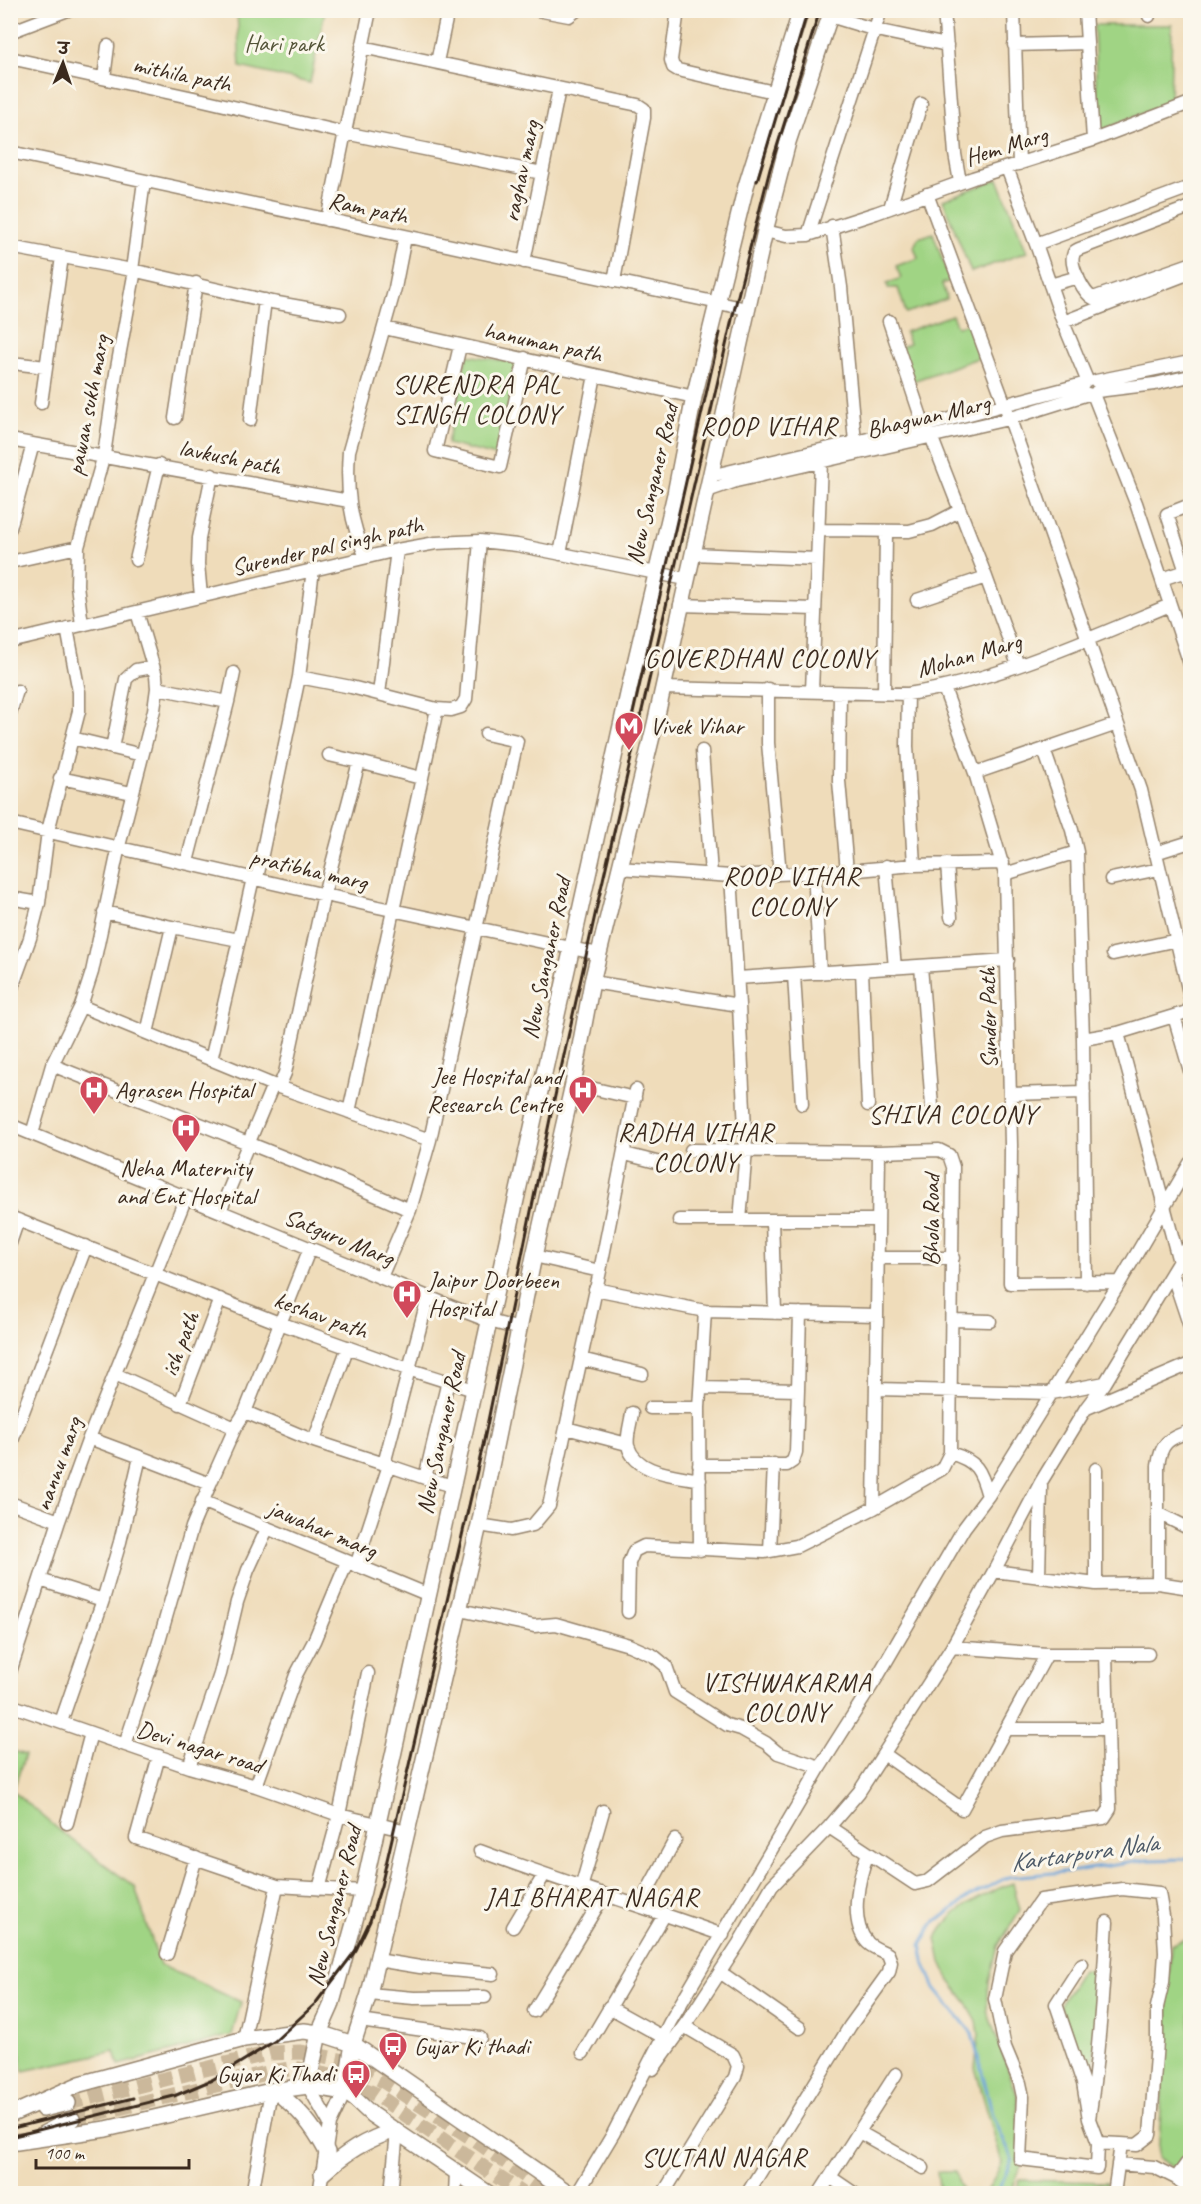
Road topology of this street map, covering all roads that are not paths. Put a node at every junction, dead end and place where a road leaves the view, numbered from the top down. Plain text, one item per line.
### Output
1 (68, 10) edge
2 (370, 10) edge
3 (448, 10) edge
4 (537, 10) edge
5 (577, 10) edge
6 (678, 10) edge
7 (801, 10) edge
8 (881, 10) edge
9 (944, 10) edge
10 (1014, 10) edge
11 (1085, 10) edge
12 (831, 14) edge
13 (876, 30) junction
14 (10, 32) edge
15 (1087, 43) junction
16 (947, 45) junction
17 (1014, 45) junction
18 (108, 46) dead end
19 (362, 47) junction
20 (10, 58) edge
21 (437, 62) junction
22 (104, 78) junction
23 (560, 89) junction
24 (774, 92) junction
25 (1191, 103) edge
26 (921, 104) dead end
27 (345, 133) junction
28 (1093, 140) junction
29 (10, 152) edge
30 (1013, 166) junction
31 (542, 173) junction
32 (144, 180) junction
33 (960, 183) junction
34 (1191, 187) edge
35 (927, 194) junction
36 (1191, 207) edge
37 (890, 208) junction
38 (327, 220) junction
39 (832, 226) junction
40 (765, 231) junction
41 (808, 235) junction
42 (405, 237) junction
43 (1036, 244) junction
44 (10, 247) edge
45 (62, 257) junction
46 (524, 262) junction
47 (1191, 264) edge
48 (134, 270) junction
49 (1191, 273) edge
50 (1078, 277) junction
51 (614, 281) junction
52 (196, 283) junction
53 (1050, 285) junction
54 (265, 300) junction
55 (717, 302) junction
56 (747, 309) junction
57 (340, 314) dead end
58 (889, 321) dead end
59 (1063, 322) junction
60 (384, 328) junction
61 (460, 346) junction
62 (525, 358) junction
63 (1191, 362) edge
64 (20, 364) dead end
65 (46, 368) junction
66 (595, 375) junction
67 (1191, 376) edge
68 (1091, 387) junction
69 (694, 397) junction
70 (41, 403) dead end
71 (1005, 405) junction
72 (176, 418) dead end
73 (1008, 419) junction
74 (250, 420) dead end
75 (928, 431) junction
76 (10, 440) edge
77 (855, 442) junction
78 (33, 444) junction
79 (104, 455) junction
80 (821, 462) junction
81 (159, 465) junction
82 (212, 475) junction
83 (708, 483) junction
84 (14, 498) edge
85 (349, 501) junction
86 (1191, 505) edge
87 (960, 511) junction
88 (10, 528) edge
89 (820, 530) junction
90 (886, 532) junction
91 (480, 541) junction
92 (78, 547) junction
93 (397, 550) junction
94 (560, 554) junction
95 (692, 554) junction
96 (366, 557) junction
97 (817, 559) junction
98 (136, 561) dead end
99 (10, 562) edge
100 (313, 570) junction
101 (1186, 571) junction
102 (655, 573) junction
103 (986, 577) junction
104 (686, 579) junction
105 (1162, 579) junction
106 (1191, 584) edge
107 (201, 596) junction
108 (917, 600) dead end
109 (680, 605) junction
110 (1170, 605) junction
111 (815, 609) junction
112 (136, 612) junction
113 (82, 625) junction
114 (67, 628) junction
115 (1087, 640) junction
116 (10, 642) edge
117 (1191, 664) edge
118 (1018, 665) junction
119 (153, 667) junction
120 (234, 673) dead end
121 (299, 677) junction
122 (157, 688) junction
123 (662, 688) junction
124 (944, 688) junction
125 (768, 689) junction
126 (17, 691) dead end
127 (812, 691) junction
128 (840, 693) junction
129 (884, 693) junction
130 (379, 694) junction
131 (908, 694) junction
132 (228, 702) junction
133 (437, 709) junction
134 (10, 713) edge
135 (1117, 724) junction
136 (486, 734) dead end
137 (72, 738) junction
138 (112, 748) junction
139 (1044, 750) junction
140 (702, 751) dead end
141 (142, 755) junction
142 (330, 755) dead end
143 (359, 762) junction
144 (975, 773) junction
145 (60, 778) junction
146 (421, 778) junction
147 (132, 793) junction
148 (10, 823) edge
149 (48, 831) junction
150 (1191, 842) edge
151 (119, 846) junction
152 (1077, 852) junction
153 (1155, 853) junction
154 (187, 862) junction
155 (947, 864) junction
156 (914, 865) junction
157 (886, 867) junction
158 (620, 868) junction
159 (1004, 868) junction
160 (1160, 869) junction
161 (847, 871) junction
162 (814, 872) junction
163 (711, 874) junction
164 (780, 874) junction
165 (731, 876) junction
166 (255, 878) junction
167 (1111, 879) dead end
168 (324, 894) junction
169 (10, 898) edge
170 (39, 903) junction
171 (393, 910) junction
172 (104, 912) junction
173 (951, 916) dead end
174 (172, 927) junction
175 (476, 928) junction
176 (240, 940) junction
177 (1177, 940) junction
178 (572, 949) junction
179 (599, 954) junction
180 (1113, 954) dead end
181 (1008, 960) junction
182 (921, 966) junction
183 (895, 968) junction
184 (862, 970) junction
185 (820, 973) junction
186 (794, 975) junction
187 (738, 978) junction
188 (592, 981) junction
189 (10, 993) edge
190 (1191, 997) edge
191 (739, 1005) junction
192 (81, 1006) junction
193 (1191, 1007) edge
194 (1174, 1016) junction
195 (147, 1033) junction
196 (1118, 1033) junction
197 (1083, 1039) junction
198 (211, 1060) junction
199 (52, 1065) junction
200 (1191, 1071) edge
201 (573, 1084) junction
202 (276, 1086) junction
203 (1083, 1092) junction
204 (1010, 1094) junction
205 (802, 1104) dead end
206 (868, 1105) dead end
207 (932, 1106) dead end
208 (349, 1112) junction
209 (10, 1125) edge
210 (32, 1134) junction
211 (430, 1140) junction
212 (248, 1142) junction
213 (692, 1149) dead end
214 (746, 1150) junction
215 (879, 1152) junction
216 (625, 1154) junction
217 (1191, 1163) edge
218 (676, 1167) dead end
219 (186, 1197) junction
220 (1164, 1205) junction
221 (410, 1210) junction
222 (220, 1211) junction
223 (14, 1219) edge
224 (679, 1220) dead end
225 (740, 1220) junction
226 (772, 1220) junction
227 (877, 1220) junction
228 (10, 1243) edge
229 (1191, 1243) edge
230 (86, 1246) junction
231 (310, 1248) junction
232 (534, 1256) junction
233 (877, 1258) junction
234 (953, 1258) junction
235 (1176, 1268) junction
236 (600, 1271) junction
237 (155, 1273) junction
238 (381, 1277) junction
239 (1120, 1282) junction
240 (1086, 1283) junction
241 (596, 1289) junction
242 (428, 1297) junction
243 (220, 1299) junction
244 (705, 1311) junction
245 (775, 1313) junction
246 (800, 1313) junction
247 (877, 1315) junction
248 (952, 1320) junction
249 (489, 1321) junction
250 (990, 1321) dead end
251 (282, 1324) junction
252 (1191, 1327) edge
253 (520, 1329) junction
254 (348, 1347) junction
255 (581, 1359) junction
256 (1191, 1364) edge
257 (408, 1370) junction
258 (115, 1374) junction
259 (642, 1374) dead end
260 (448, 1381) junction
261 (1105, 1383) junction
262 (700, 1388) junction
263 (876, 1389) junction
264 (474, 1390) junction
265 (798, 1390) junction
266 (951, 1391) junction
267 (1052, 1393) junction
268 (180, 1404) junction
269 (650, 1408) dead end
270 (699, 1408) junction
271 (1086, 1408) junction
272 (245, 1412) junction
273 (632, 1413) dead end
274 (234, 1428) junction
275 (566, 1428) junction
276 (1191, 1431) edge
277 (89, 1438) junction
278 (314, 1441) junction
279 (627, 1444) junction
280 (10, 1446) edge
281 (950, 1453) junction
282 (140, 1457) junction
283 (774, 1464) junction
284 (386, 1465) junction
285 (699, 1465) junction
286 (1096, 1469) dead end
287 (424, 1478) junction
288 (700, 1480) junction
289 (1041, 1482) junction
290 (210, 1484) junction
291 (453, 1486) junction
292 (988, 1496) junction
293 (202, 1501) junction
294 (10, 1503) edge
295 (874, 1508) junction
296 (1158, 1514) junction
297 (59, 1521) junction
298 (479, 1525) junction
299 (267, 1528) junction
300 (1191, 1529) edge
301 (700, 1550) junction
302 (770, 1551) junction
303 (351, 1564) junction
304 (994, 1571) junction
305 (1039, 1577) junction
306 (40, 1580) junction
307 (1158, 1583) junction
308 (1096, 1584) junction
309 (1191, 1587) edge
310 (429, 1595) junction
311 (103, 1600) junction
312 (460, 1610) junction
313 (628, 1612) dead end
314 (952, 1647) junction
315 (1047, 1654) junction
316 (1106, 1654) junction
317 (1148, 1654) dead end
318 (10, 1672) edge
319 (368, 1673) dead end
320 (10, 1705) edge
321 (61, 1722) junction
322 (1006, 1729) junction
323 (1108, 1729) junction
324 (91, 1733) junction
325 (125, 1745) junction
326 (884, 1754) junction
327 (159, 1756) junction
328 (189, 1767) junction
329 (820, 1767) junction
330 (256, 1786) junction
331 (603, 1811) dead end
332 (339, 1815) junction
333 (67, 1823) dead end
334 (378, 1825) junction
335 (829, 1827) junction
336 (407, 1832) junction
337 (675, 1840) dead end
338 (480, 1851) dead end
339 (868, 1853) junction
340 (196, 1858) junction
341 (544, 1875) junction
342 (277, 1886) junction
343 (319, 1888) junction
344 (581, 1888) junction
345 (363, 1891) junction
346 (604, 1895) junction
347 (639, 1906) junction
348 (665, 1914) junction
349 (1107, 1922) dead end
350 (513, 1927) dead end
351 (723, 1935) junction
352 (167, 1954) dead end
353 (377, 1960) junction
354 (1082, 1964) dead end
355 (720, 1972) junction
356 (494, 1974) dead end
357 (369, 1994) junction
358 (485, 1997) dead end
359 (609, 2007) junction
360 (534, 2012) dead end
361 (360, 2021) junction
362 (684, 2026) junction
363 (800, 2028) dead end
364 (319, 2033) junction
365 (663, 2037) junction
366 (480, 2038) dead end
367 (244, 2039) junction
368 (353, 2044) junction
369 (583, 2053) dead end
370 (896, 2074) dead end
371 (308, 2086) junction
372 (272, 2090) junction
373 (636, 2090) junction
374 (345, 2092) junction
375 (68, 2103) tunnel mouth
376 (13, 2115) edge
377 (72, 2119) tunnel mouth
378 (1089, 2119) junction
379 (330, 2124) junction
380 (396, 2130) junction
381 (859, 2132) junction
382 (31, 2140) junction
383 (10, 2143) edge
384 (1098, 2143) junction
385 (1122, 2144) junction
386 (327, 2152) junction
387 (1191, 2159) edge
388 (1119, 2164) junction
389 (923, 2168) dead end
390 (456, 2172) junction
391 (322, 2174) junction
392 (830, 2178) junction
393 (1176, 2178) junction
394 (1191, 2188) edge
395 (252, 2193) edge
396 (319, 2193) edge
397 (392, 2193) edge
398 (455, 2193) edge
399 (489, 2193) edge
400 (570, 2193) edge
401 (577, 2193) edge
402 (663, 2193) edge
403 (747, 2193) edge
404 (819, 2193) edge
405 (855, 2193) edge
406 (1114, 2193) edge

1 - 14 street
2 - 19 street
3 - 21 street
4 - 5 street
6 - 24 street
7 - 24 main road, New Sanganer Road
8 - 13 street
9 - 16 street
10 - 17 street
11 - 15 street
12 - 13 street
12 - 40 main road, New Sanganer Road
13 - 16 street
13 - 41 street
15 - 17 street
15 - 28 street
16 - 33 street
17 - 30 street
18 - 22 street
19 - 21 street
19 - 27 street
20 - 22 street, mithila path
21 - 23 street
22 - 27 street, mithila path
23 - 31 street, raghav marg
23 - 51 street
24 - 55 main road, New Sanganer Road
25 - 28 street, Hem Marg
26 - 37 street
27 - 31 street, mithila path
27 - 38 street
28 - 30 street, Hem Marg
29 - 32 street, Ram path
30 - 33 street, Hem Marg
30 - 43 street
31 - 46 street, raghav marg
32 - 38 street, Ram path
32 - 48 street, pawan sukh marg
33 - 35 street, Hem Marg
34 - 43 street
35 - 37 street, Hem Marg
35 - 71 street
36 - 50 street
37 - 39 street, Hem Marg
38 - 42 street, Ram path
39 - 41 street, Hem Marg
39 - 77 street
40 - 41 street, Hem Marg
40 - 56 main road, New Sanganer Road
42 - 46 street, Ram path
42 - 60 street
43 - 53 street
44 - 45 street
45 - 48 street
45 - 65 street
46 - 51 street, Ram path
47 - 50 street
48 - 52 street
48 - 79 street, pawan sukh marg
49 - 59 street
50 - 53 street
51 - 55 street, Ram path
52 - 54 street
52 - 72 street
53 - 59 street
54 - 57 street
54 - 74 street
55 - 56 street, Ram path
55 - 69 main road, New Sanganer Road
56 - 83 main road, New Sanganer Road
58 - 75 street
59 - 68 street
60 - 61 street, hanuman path
60 - 85 street
61 - 62 street, hanuman path
61 - 62 street
62 - 66 street, hanuman path
63 - 68 street, Bhagwan Marg
64 - 65 street
65 - 70 street
66 - 69 street, hanuman path
66 - 94 street
67 - 68 street, Bhagwan Marg
68 - 71 street, Bhagwan Marg
68 - 73 street, Bhagwan Marg
68 - 105 street
69 - 102 main road, New Sanganer Road
71 - 73 street
71 - 75 street, Bhagwan Marg
73 - 75 street, Bhagwan Marg
73 - 115 street
75 - 77 street, Bhagwan Marg
75 - 80 street, Bhagwan Marg
75 - 87 street
76 - 78 street, lavkush path
77 - 83 street, Bhagwan Marg
78 - 79 street, lavkush path
78 - 84 street
79 - 81 street, lavkush path
79 - 92 street, pawan sukh marg
80 - 83 street, Bhagwan Marg
80 - 89 street
81 - 82 street, lavkush path
81 - 98 street
82 - 85 street, lavkush path
82 - 107 street
83 - 95 main road, New Sanganer Road
84 - 88 street
85 - 96 street
86 - 101 street
87 - 90 street
87 - 103 street
89 - 90 street
89 - 97 street
90 - 129 street
91 - 93 street, Surender pal singh path
91 - 94 street, Surender pal singh path
91 - 133 street
92 - 99 street
92 - 113 street, pawan sukh marg
93 - 96 street, Surender pal singh path
93 - 130 street
94 - 102 street, Surender pal singh path
95 - 97 street
95 - 104 main road, New Sanganer Road
96 - 100 street, Surender pal singh path
97 - 111 street
100 - 107 street, Surender pal singh path
100 - 121 street
101 - 105 street
101 - 106 street
102 - 104 street, Surender pal singh path
102 - 178 main road, New Sanganer Road
103 - 108 street
103 - 118 street
104 - 109 main road, New Sanganer Road
105 - 110 street
107 - 112 street, Surender pal singh path
109 - 111 street
109 - 123 main road, New Sanganer Road
110 - 115 street, Mohan Marg
110 - 117 street
111 - 127 street
112 - 113 street, Surender pal singh path
112 - 119 street
113 - 114 street, Surender pal singh path
114 - 116 street, Surender pal singh path
114 - 137 street
115 - 118 street, Mohan Marg
115 - 135 street
118 - 124 street, Mohan Marg
119 - 122 street
119 - 138 street
120 - 132 street
121 - 130 street
121 - 166 street
122 - 132 street
122 - 141 street
123 - 125 street, Mohan Marg
123 - 158 main road, New Sanganer Road
124 - 131 street, Mohan Marg
124 - 144 street, Sunder Path
125 - 127 street, Mohan Marg
125 - 164 street
126 - 134 street
127 - 128 street, Mohan Marg
128 - 129 street, Mohan Marg
128 - 161 street
129 - 131 street, Mohan Marg
130 - 133 street
131 - 156 street
132 - 154 street
133 - 146 street
135 - 139 street
135 - 153 street
136 - 175 street
137 - 138 street
137 - 145 street
138 - 141 street
139 - 144 street
139 - 152 street
140 - 163 street
141 - 147 street
142 - 143 street
143 - 146 street
143 - 168 street
144 - 159 street, Sunder Path
145 - 147 street
145 - 149 street
146 - 171 street
147 - 151 street
148 - 149 street, pratibha marg
149 - 151 street, pratibha marg
149 - 170 street
150 - 153 street
151 - 154 street, pratibha marg
151 - 172 street
152 - 159 street
152 - 197 street
153 - 160 street
154 - 166 street, pratibha marg
155 - 156 street
155 - 159 street
155 - 173 street
156 - 157 street
157 - 161 street
157 - 183 street
158 - 163 street
158 - 179 main road, New Sanganer Road
159 - 181 street, Sunder Path
160 - 167 street
160 - 177 street
161 - 162 street
162 - 164 street
162 - 185 street
163 - 165 street
164 - 165 street
165 - 187 street
166 - 168 street, pratibha marg
166 - 176 street
168 - 171 street, pratibha marg
168 - 202 street
169 - 170 street
170 - 189 street
171 - 175 street, pratibha marg
171 - 208 street
172 - 174 street
172 - 192 street
174 - 176 street
174 - 195 street
175 - 178 street, pratibha marg
175 - 211 street
176 - 198 street
177 - 180 street
177 - 190 street
178 - 179 street, pratibha marg
178 - 249 main road, New Sanganer Road
179 - 188 main road, New Sanganer Road
181 - 182 street
181 - 204 street, Sunder Path
182 - 183 street
182 - 207 street
183 - 184 street
184 - 185 street
184 - 206 street
185 - 186 street
186 - 187 street
186 - 205 street
187 - 191 street
188 - 191 street
188 - 201 main road, New Sanganer Road
191 - 214 street
192 - 195 street
192 - 199 street
193 - 194 street
194 - 196 street
194 - 200 street
195 - 198 street
196 - 197 street
196 - 220 street
197 - 203 street
198 - 202 street
199 - 210 street
199 - 212 street
201 - 216 street
201 - 232 main road, New Sanganer Road
202 - 208 street
202 - 212 street
203 - 204 street
203 - 240 street
204 - 240 street, Sunder Path
208 - 211 street
209 - 210 street, Satguru Marg
210 - 219 street, Satguru Marg
211 - 221 street
212 - 221 street
212 - 222 street
213 - 214 street, Bhola Road
214 - 215 street, Bhola Road
214 - 225 street
215 - 227 street
215 - 234 street, Bhola Road
216 - 218 street
216 - 236 street
217 - 220 street
219 - 222 street, Satguru Marg
219 - 237 street, nannu marg
220 - 235 street
220 - 239 street
221 - 238 street
222 - 231 street, Satguru Marg
223 - 228 street
223 - 230 street, keshav path
224 - 225 street
225 - 226 street
226 - 227 street
226 - 245 street
227 - 233 street
229 - 235 street
230 - 237 street, keshav path
230 - 280 street
231 - 238 street, Satguru Marg
231 - 251 street
232 - 236 street
232 - 253 main road, New Sanganer Road
233 - 234 street
233 - 247 street
234 - 248 street, Bhola Road
235 - 252 street
235 - 261 street
236 - 241 street
237 - 243 street, keshav path
237 - 258 street, nannu marg
238 - 242 street, Satguru Marg
239 - 240 street, Sunder Path
239 - 267 street
241 - 244 street
241 - 255 street
242 - 249 street, Satguru Marg
242 - 257 street
243 - 251 street, keshav path
243 - 268 street, ish path
244 - 245 street
244 - 262 street
245 - 246 street
246 - 247 street
246 - 265 street
247 - 263 street
248 - 250 street
248 - 266 street, Bhola Road
249 - 253 street, Satguru Marg
249 - 264 main road, New Sanganer Road
251 - 254 street, keshav path
251 - 272 street
253 - 298 main road, New Sanganer Road
254 - 257 street, keshav path
254 - 278 street
255 - 259 street
255 - 275 street
256 - 271 street
257 - 260 street, keshav path
257 - 284 street
258 - 268 street
258 - 277 street, nannu marg
260 - 264 street, keshav path
260 - 287 street
261 - 267 street
261 - 271 street
262 - 265 street
262 - 270 street
263 - 266 street
263 - 295 street
264 - 291 main road, New Sanganer Road
265 - 283 street
266 - 267 street
266 - 281 street, Bhola Road
267 - 292 street
268 - 274 street
269 - 270 street
270 - 285 street
271 - 289 street
272 - 274 street
272 - 278 street
273 - 279 street
274 - 290 street
275 - 279 street
275 - 298 street
276 - 296 street
277 - 282 street
277 - 297 street, nannu marg
278 - 284 street
279 - 288 street
281 - 292 street
281 - 295 street
282 - 290 street
282 - 311 street
283 - 285 street
283 - 302 street
284 - 287 street
284 - 303 street
285 - 288 street
286 - 308 street
287 - 291 street
288 - 301 street
289 - 304 street
289 - 305 street
290 - 293 street
291 - 310 main road, New Sanganer Road
292 - 329 street
293 - 299 street, jawahar marg
293 - 325 street
294 - 297 street
295 - 302 street
296 - 300 street
296 - 307 street
297 - 306 street, nannu marg
298 - 312 main road, New Sanganer Road
299 - 303 street, jawahar marg
299 - 328 street
301 - 302 street
301 - 313 street
303 - 310 street, jawahar marg
303 - 330 street
304 - 305 street
304 - 314 street
305 - 308 street
306 - 311 street
306 - 318 street, nannu marg
307 - 308 street
307 - 309 street
310 - 334 main road, New Sanganer Road
311 - 321 street
312 - 329 street
312 - 336 main road, New Sanganer Road
314 - 315 street
314 - 326 street
315 - 316 street
315 - 322 street
316 - 317 street
316 - 323 street
319 - 332 street
320 - 321 street, Devi nagar road
321 - 324 street, Devi nagar road
322 - 323 street
322 - 326 street
323 - 339 street
324 - 325 street, Devi nagar road
324 - 333 street
325 - 327 street, Devi nagar road
326 - 335 street
327 - 328 street, Devi nagar road
327 - 340 street
328 - 330 street, Devi nagar road
329 - 351 street
330 - 332 street, Devi nagar road
331 - 344 street
332 - 334 street, Devi nagar road
332 - 343 street
334 - 336 street, Devi nagar road
334 - 345 main road, New Sanganer Road
335 - 339 street
335 - 355 street
336 - 353 main road, New Sanganer Road
337 - 347 street
338 - 341 street
339 - 403 street
340 - 342 street
340 - 352 street
341 - 344 street
341 - 350 street
342 - 343 street
342 - 367 street
343 - 345 street
344 - 346 street
345 - 364 main road, New Sanganer Road
346 - 347 street
346 - 360 street
347 - 348 street
348 - 351 street
348 - 359 street
349 - 378 street
351 - 365 street
353 - 356 street
353 - 357 main road, New Sanganer Road
354 - 378 street
355 - 362 street
355 - 363 street
357 - 358 street
357 - 361 main road, New Sanganer Road
359 - 365 street
359 - 369 street
361 - 366 street
361 - 368 main road, New Sanganer Road
362 - 373 street
362 - 402 street
364 - 367 main road
364 - 368 main road
364 - 371 main road, New Sanganer Road
365 - 373 street
367 - 376 main road
368 - 374 main road, New Sanganer Road
368 - 400 main road
370 - 381 street
371 - 372 main road
371 - 374 main road
371 - 379 street
372 - 382 main road
372 - 386 main road
372 - 395 street
373 - 401 street
374 - 379 street, New Sanganer Road
374 - 380 main road
375 - 376 main road
377 - 382 main road
378 - 384 street
379 - 386 street, New Sanganer Road
380 - 390 main road
380 - 391 main road
380 - 397 street
381 - 389 street
381 - 392 street
382 - 383 main road
384 - 385 street
384 - 385 street
385 - 388 street
386 - 391 street, New Sanganer Road
387 - 393 street
388 - 393 street
388 - 406 street
390 - 398 street
390 - 399 main road
391 - 396 street, New Sanganer Road
392 - 404 street
392 - 405 street
393 - 394 street

